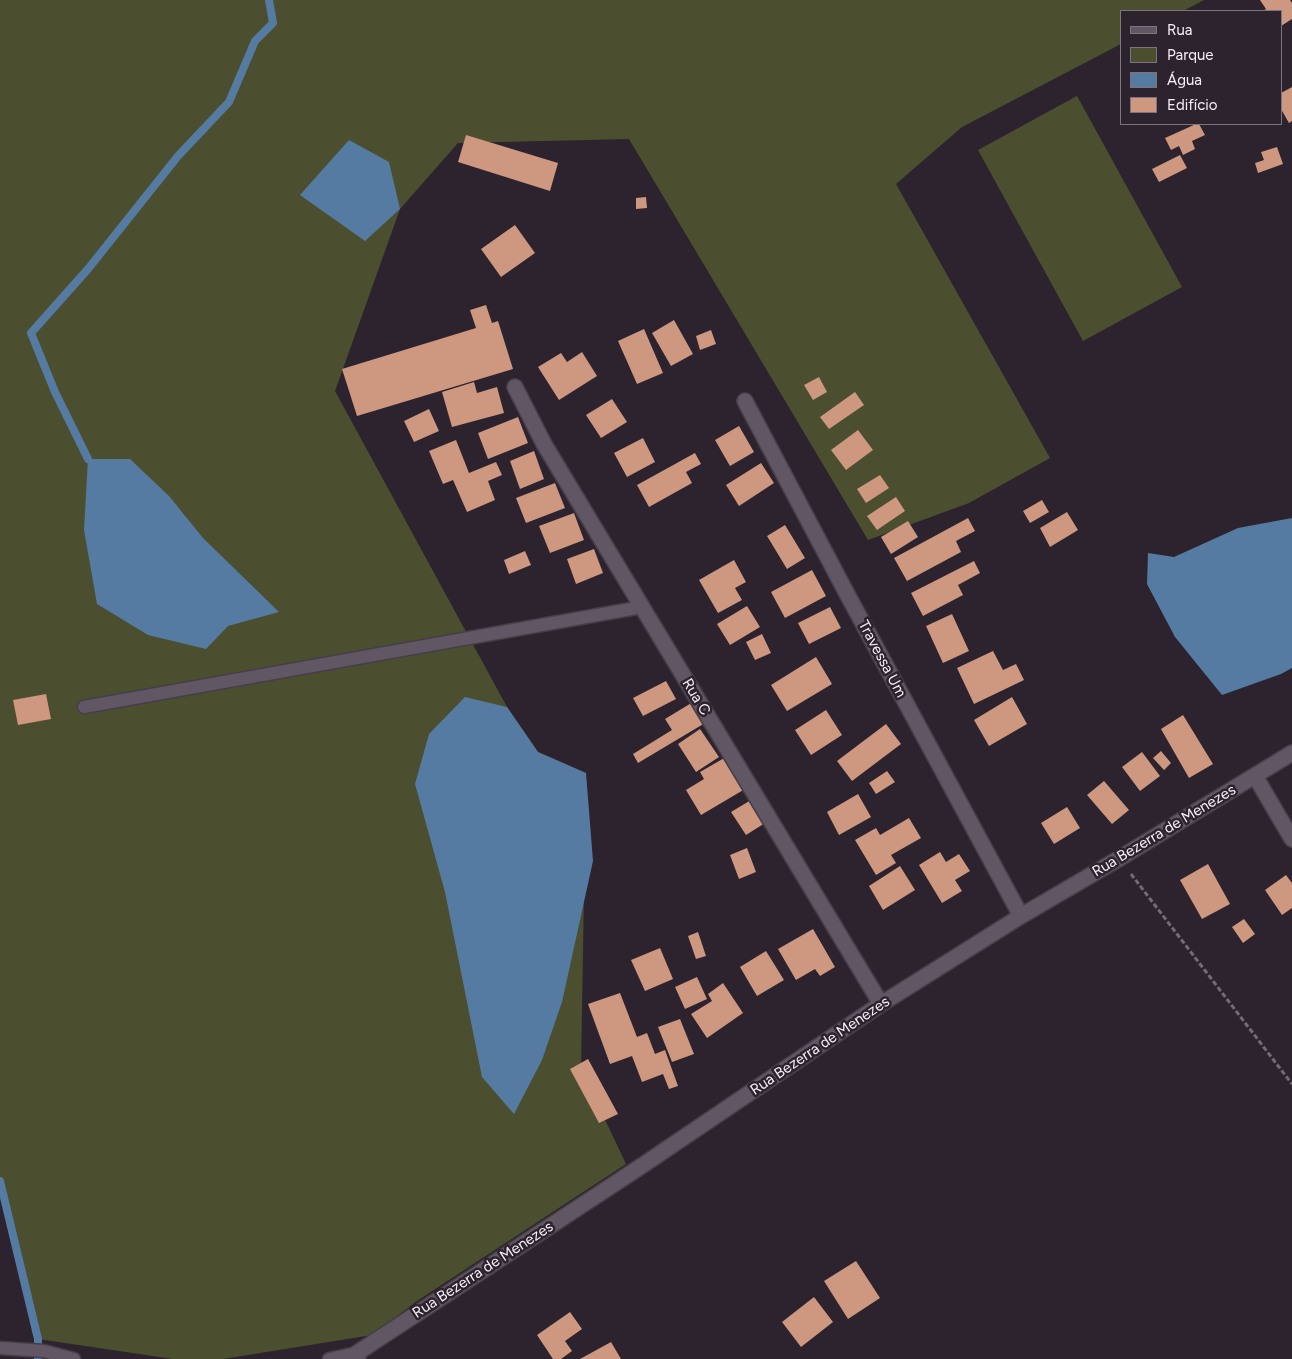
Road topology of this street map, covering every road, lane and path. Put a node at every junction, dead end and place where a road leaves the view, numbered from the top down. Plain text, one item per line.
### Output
1 (515, 387) dead end
2 (745, 401) dead end
3 (642, 607) junction
4 (84, 707) dead end
5 (1292, 753) edge
6 (1255, 776) junction
7 (1292, 839) edge
8 (1120, 858) junction
9 (1021, 916) junction
10 (881, 1004) junction
11 (1292, 1084) edge
12 (0, 1348) edge
13 (358, 1356) edge
14 (74, 1359) edge
15 (330, 1359) edge

1 - 3 street, Rua C
2 - 9 street, Travessa Um
3 - 4 lane
3 - 10 street, Rua C
5 - 6 street, Rua Bezerra de Menezes
6 - 7 street
6 - 8 street, Rua Bezerra de Menezes
8 - 9 street, Rua Bezerra de Menezes
8 - 11 path
9 - 10 street, Rua Bezerra de Menezes
10 - 13 street, Rua Bezerra de Menezes
12 - 14 lane
13 - 15 lane

